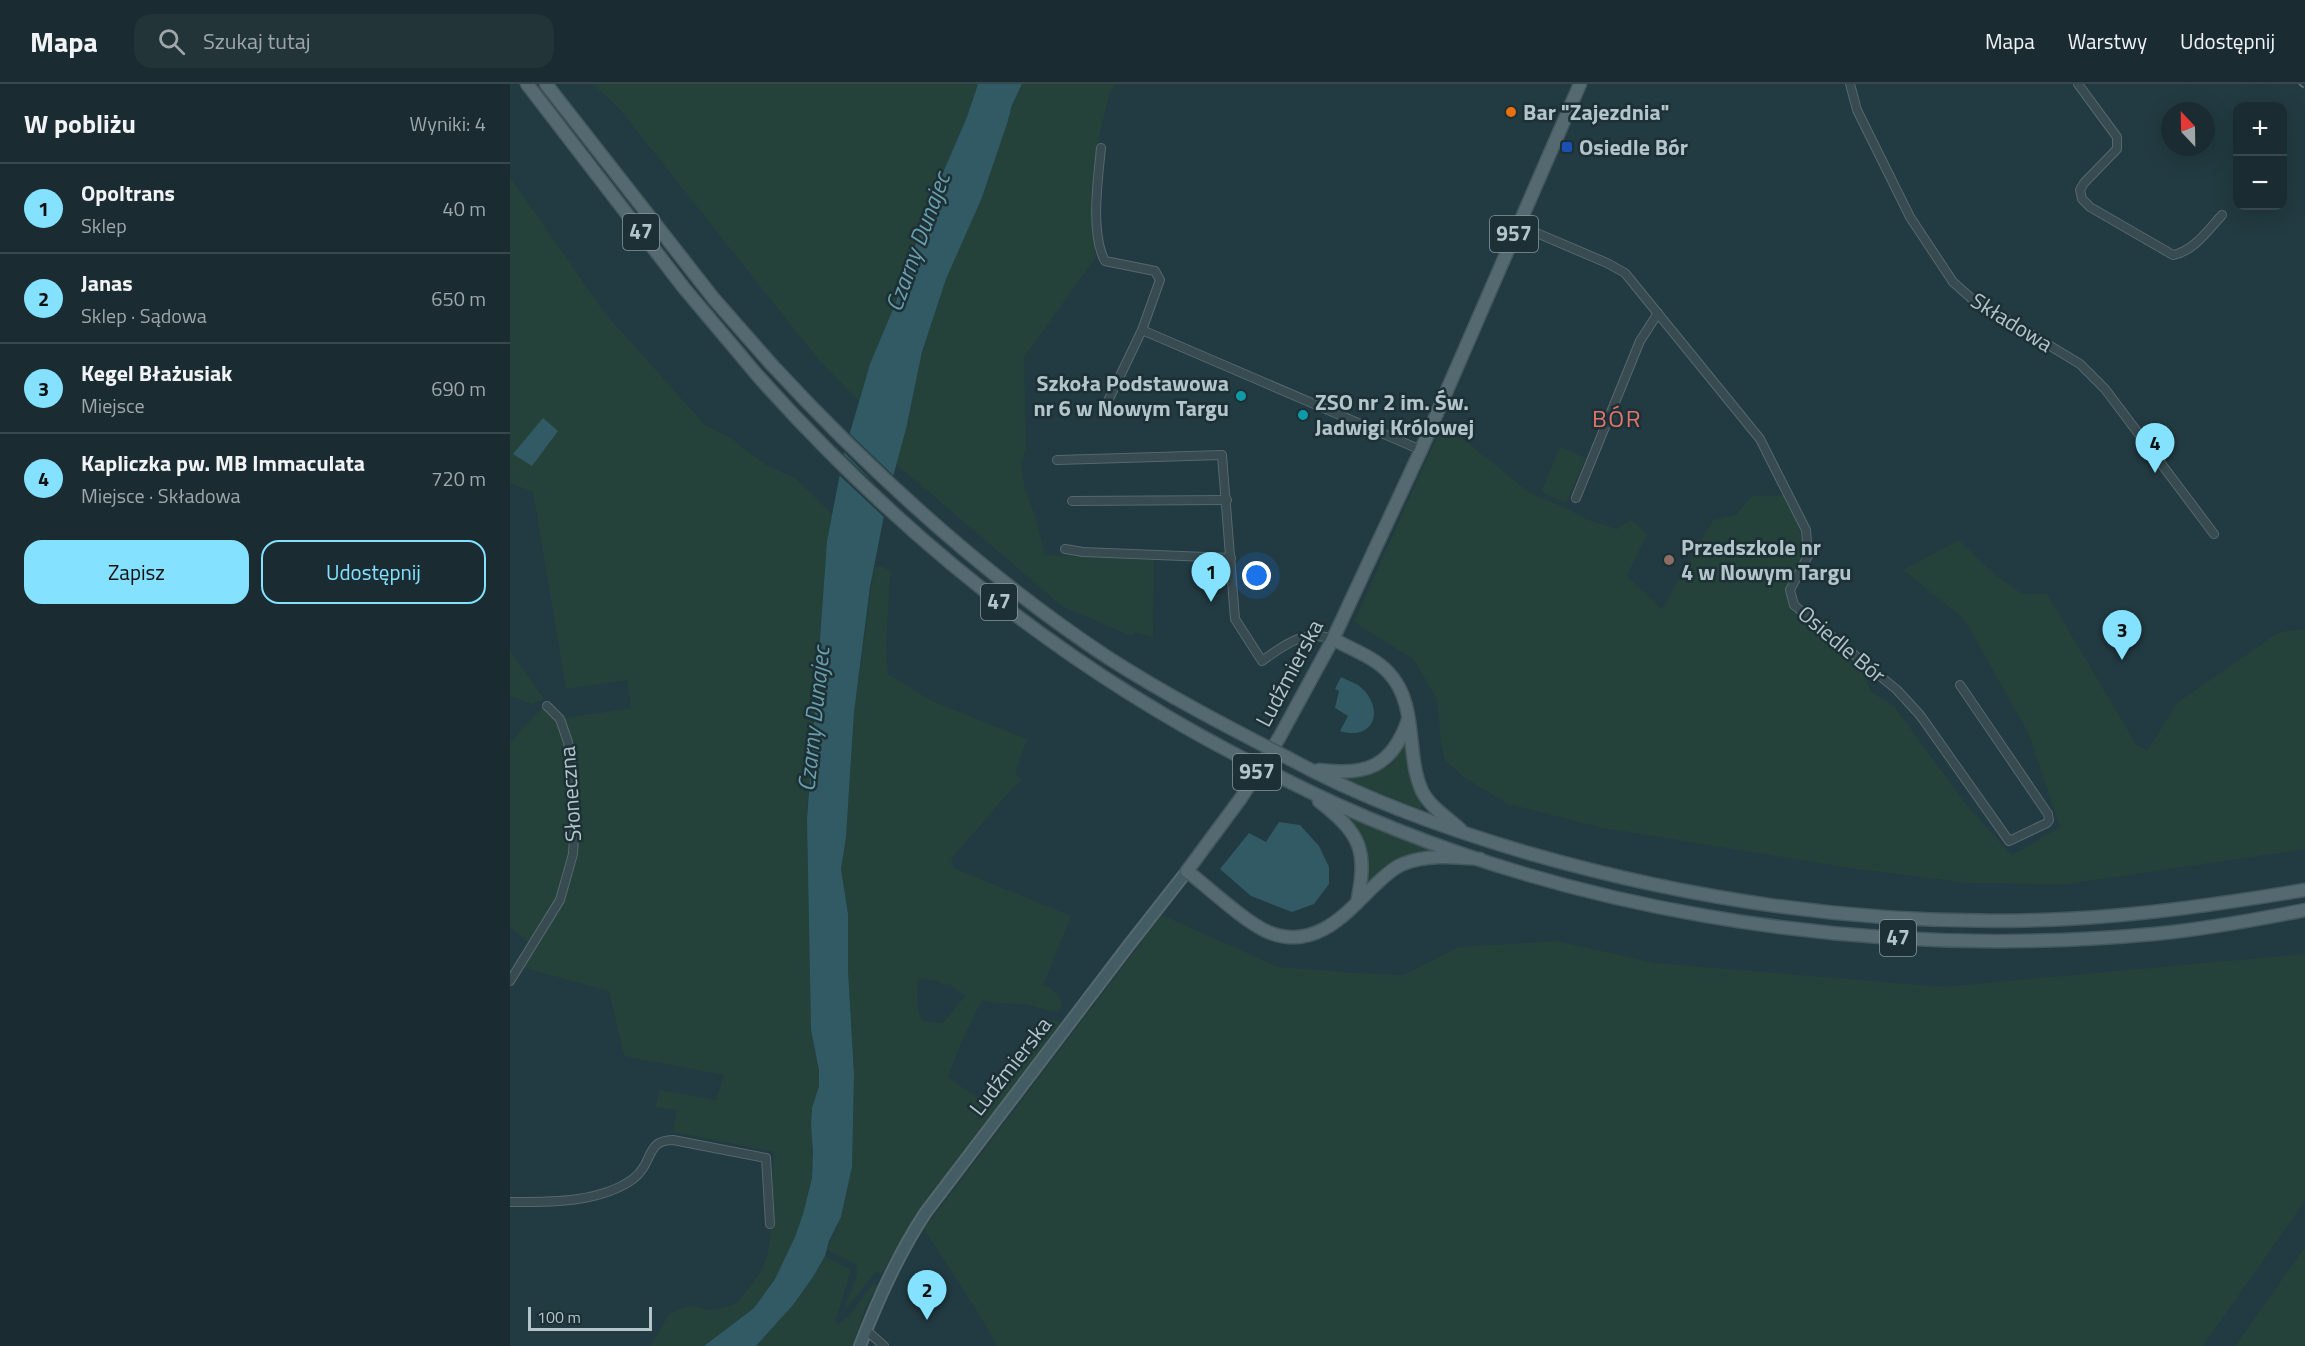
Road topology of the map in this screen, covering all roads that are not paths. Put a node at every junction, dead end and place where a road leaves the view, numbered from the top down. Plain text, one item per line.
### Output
1 (527, 84) edge
2 (546, 84) edge
3 (1580, 84) edge
4 (1850, 84) edge
5 (2078, 84) edge
6 (1101, 148) dead end
7 (2222, 215) dead end
8 (1518, 225) junction
9 (1658, 313) junction
10 (1143, 330) junction
11 (1107, 403) dead end
12 (1421, 450) junction
13 (1057, 460) dead end
14 (1576, 498) dead end
15 (1227, 500) junction
16 (1072, 501) dead end
17 (2214, 534) dead end
18 (1065, 549) dead end
19 (1231, 558) junction
20 (1333, 639) junction
21 (1960, 685) dead end
22 (547, 706) dead end
23 (1408, 720) junction
24 (1309, 769) junction
25 (1304, 789) junction
26 (1467, 835) junction
27 (1480, 859) junction
28 (1187, 871) junction
29 (2305, 890) edge
30 (1357, 903) junction
31 (2305, 910) edge
32 (510, 981) edge
33 (510, 1202) edge
34 (770, 1224) dead end
35 (867, 1330) junction
36 (860, 1346) edge
37 (884, 1346) edge

1 - 25 main road, 47, bridge
2 - 24 main road, 47, bridge
3 - 8 main road, Ludźmierska / 957
4 - 17 street, Składowa
5 - 7 street
6 - 10 street
8 - 9 street, Osiedle Bór
8 - 12 main road, Ludźmierska / 957
9 - 14 street
9 - 21 street, Osiedle Bór
10 - 11 street
10 - 12 street
12 - 20 main road, Ludźmierska / 957
13 - 15 street
15 - 16 street
15 - 19 street
18 - 19 street
19 - 20 street
20 - 23 main road
20 - 28 main road, Ludźmierska / 957
22 - 32 street, Słoneczna
23 - 24 main road
23 - 26 main road
24 - 26 main road, 47
25 - 27 main road, 47
25 - 30 main road
26 - 29 main road, 47
27 - 30 main road
27 - 31 main road, 47
28 - 30 main road
28 - 35 main road, Ludźmierska / 957
33 - 34 street
35 - 36 main road, Ludźmierska / 957
35 - 37 street

